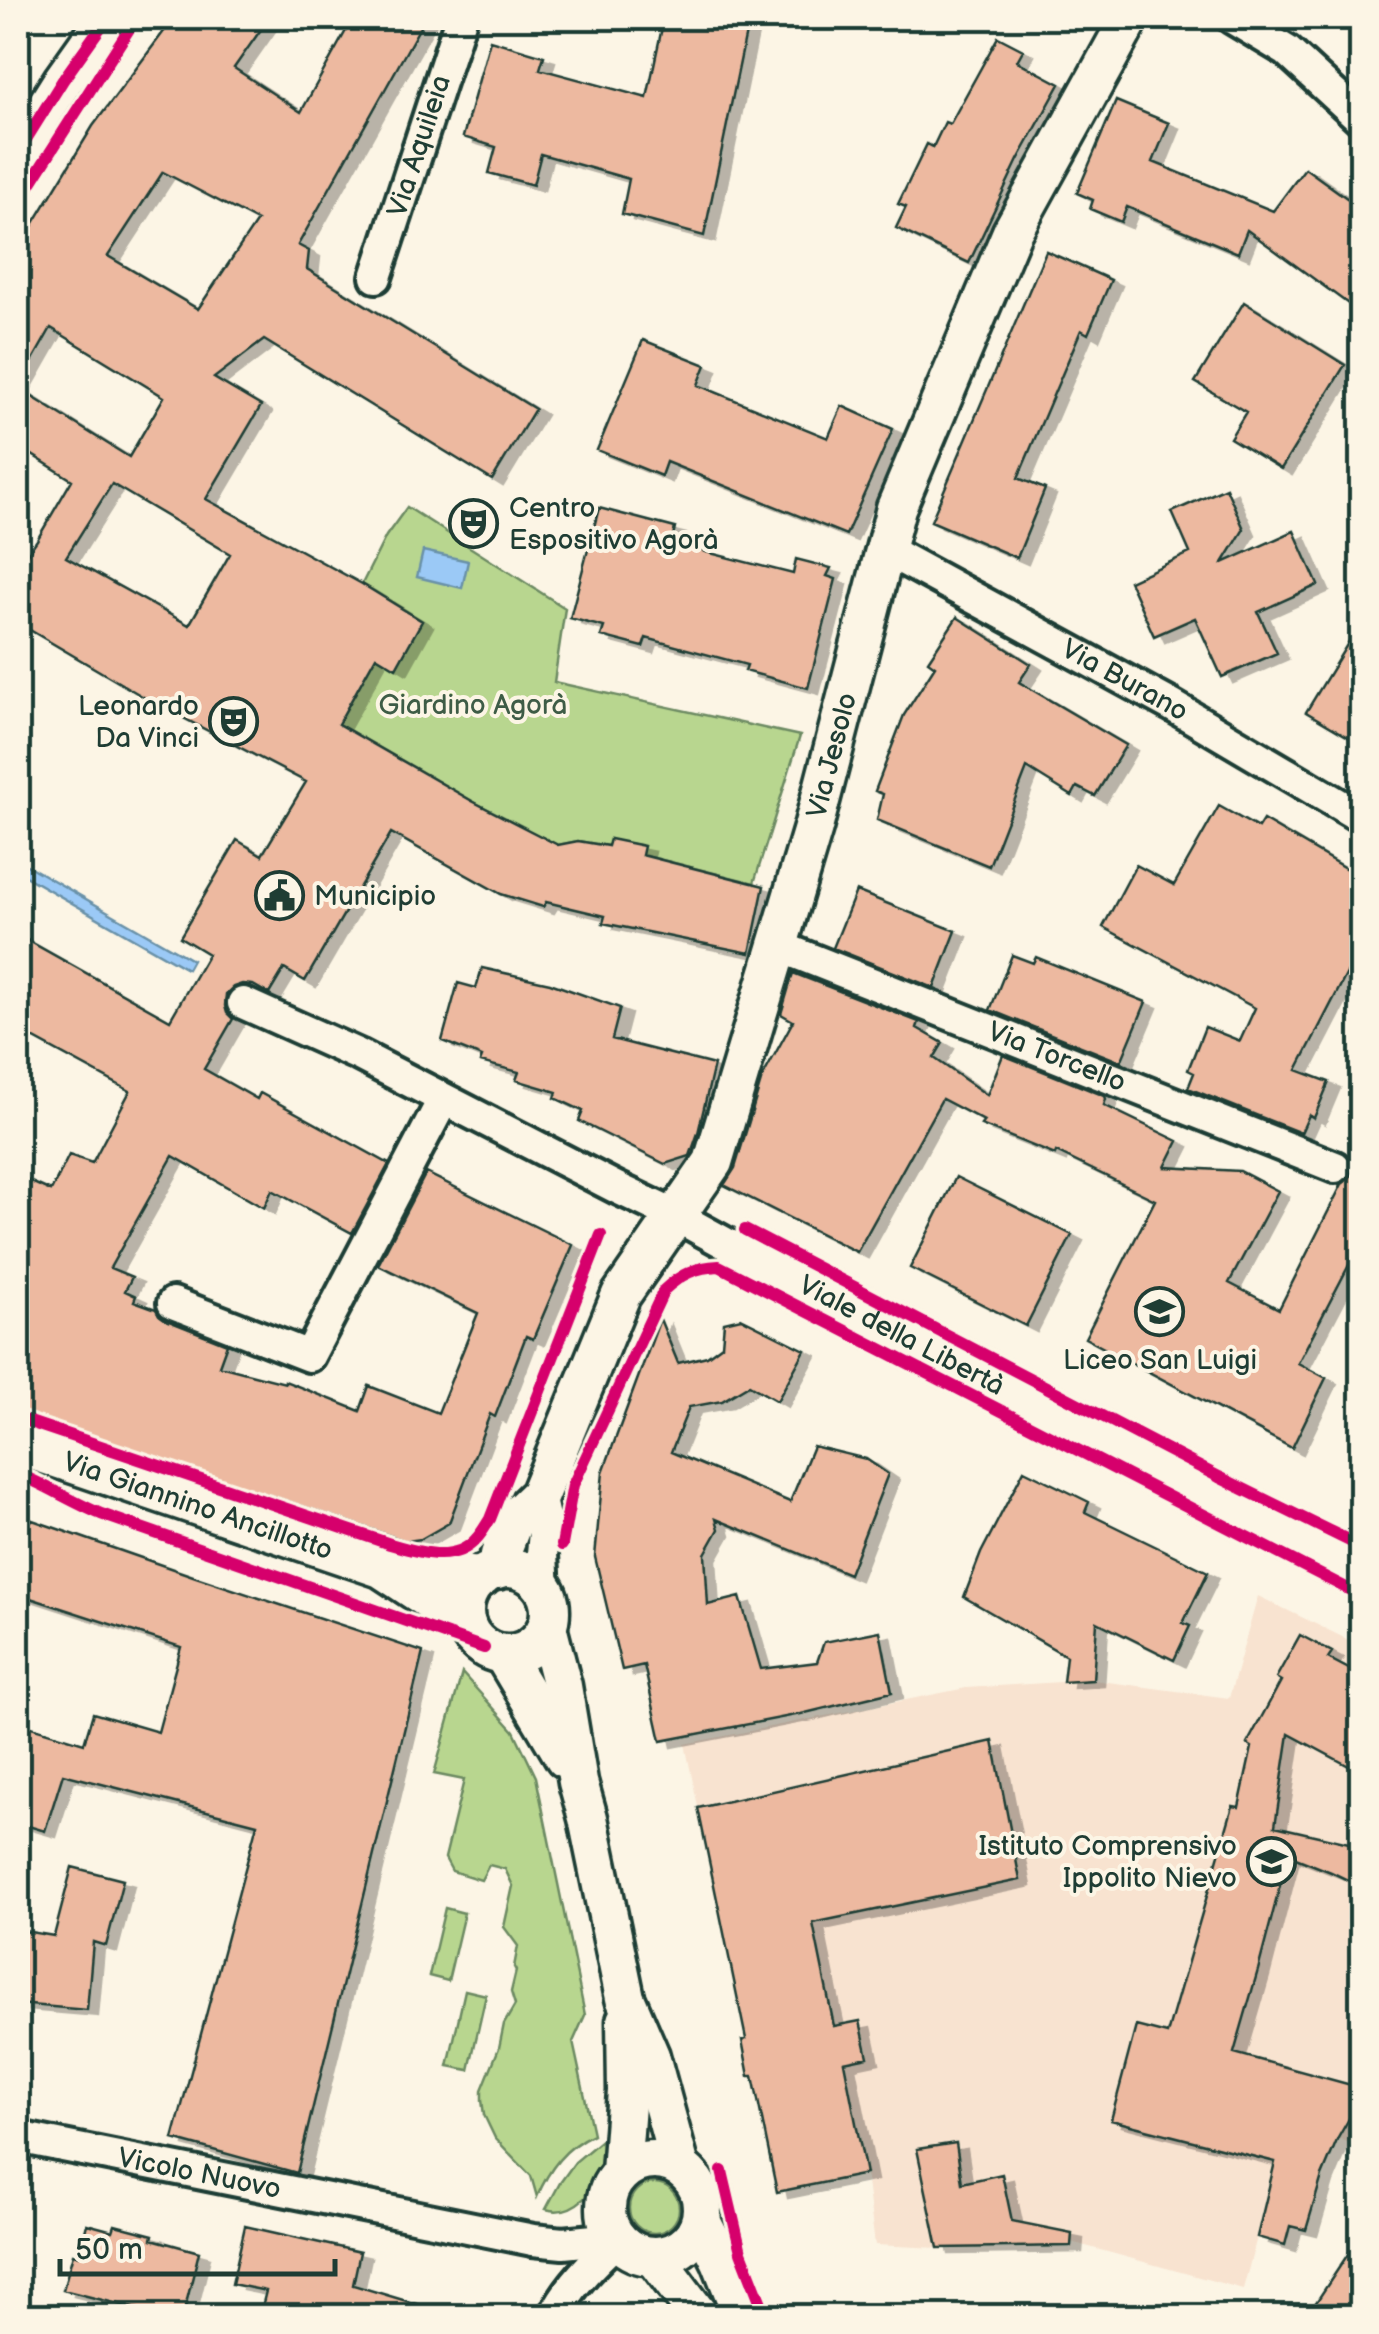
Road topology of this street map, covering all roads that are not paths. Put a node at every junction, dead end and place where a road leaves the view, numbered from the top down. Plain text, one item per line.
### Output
1 (108, 18) edge
2 (461, 18) edge
3 (1130, 18) edge
4 (1232, 18) edge
5 (1362, 120) edge
6 (18, 152) edge
7 (376, 278) dead end
8 (886, 550) junction
9 (1362, 818) edge
10 (778, 946) junction
11 (243, 1003) dead end
12 (443, 1100) junction
13 (1335, 1167) dead end
14 (676, 1216) junction
15 (172, 1303) dead end
16 (18, 1445) edge
17 (540, 1495) junction
18 (380, 1568) junction
19 (1362, 1572) edge
20 (489, 1574) junction
21 (546, 1609) junction
22 (466, 1624) junction
23 (503, 1654) junction
24 (578, 1782) junction
25 (625, 1998) junction
26 (18, 2137) edge
27 (680, 2167) junction
28 (621, 2172) junction
29 (700, 2221) junction
30 (616, 2239) junction
31 (654, 2256) junction
32 (554, 2316) edge
33 (699, 2316) edge
34 (743, 2316) edge

1 - 6 street
2 - 7 street, Via Aquileia
3 - 8 street, Via Jesolo
4 - 5 street
8 - 9 street, Via Burano
8 - 10 street, Via Jesolo
10 - 13 street, Via Torcello
10 - 14 street, Via Jesolo
11 - 12 street, Viale della Libertà
12 - 14 street, Viale della Libertà
12 - 15 street
14 - 17 street, Via Jesolo
14 - 19 street, Viale della Libertà
16 - 18 street, Via Giannino Ancillotto
17 - 20 street, Via Jesolo
17 - 21 street, Via Jesolo
18 - 20 street, Via Giannino Ancillotto
18 - 22 street, Via Giannino Ancillotto
20 - 21 street
20 - 22 street
21 - 23 street
21 - 24 street
22 - 23 street
23 - 24 street
24 - 25 street
25 - 27 street
25 - 28 street
26 - 30 street, Vicolo Nuovo
27 - 28 street
27 - 29 street
28 - 30 street
29 - 31 street
29 - 34 street
30 - 31 street
30 - 32 street
31 - 33 street

